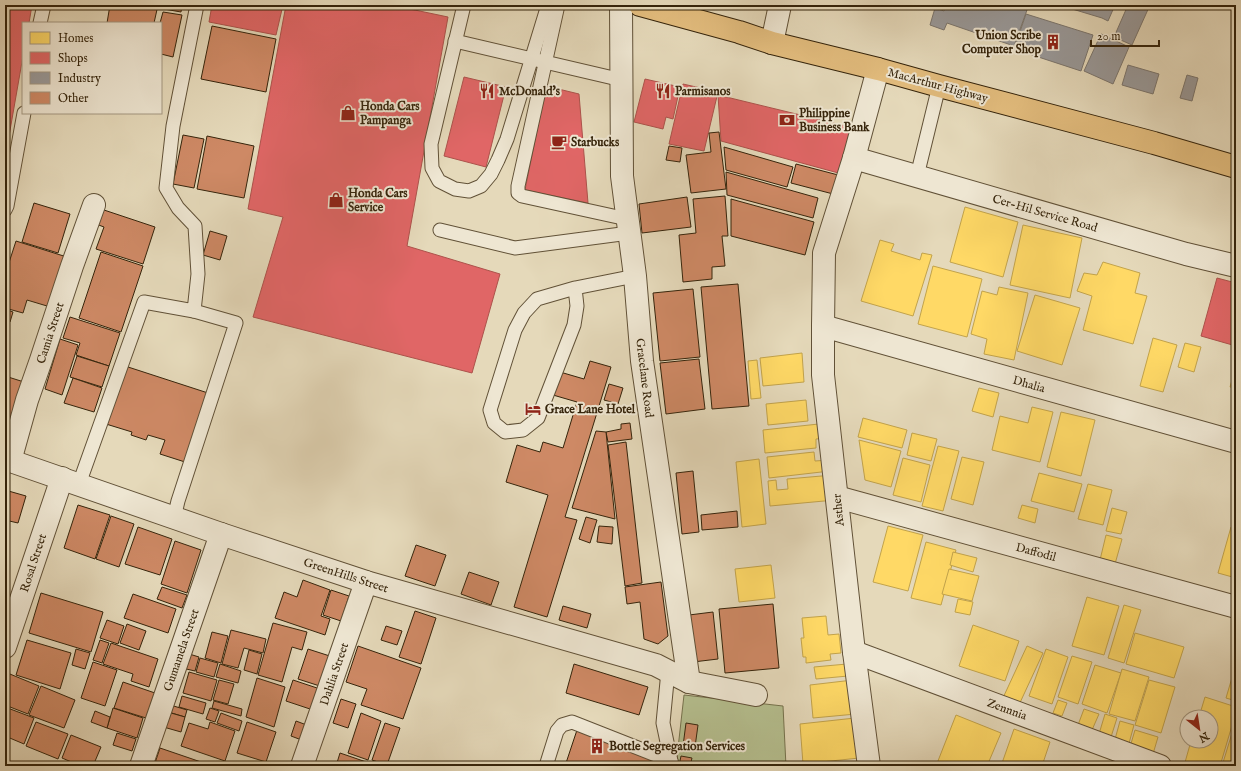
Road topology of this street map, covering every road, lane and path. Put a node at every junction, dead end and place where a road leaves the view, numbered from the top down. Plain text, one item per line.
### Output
1 (44, 5) edge
2 (197, 5) edge
3 (464, 5) edge
4 (548, 5) edge
5 (558, 5) edge
6 (621, 5) edge
7 (640, 5) edge
8 (780, 5) edge
9 (40, 22) edge
10 (455, 41) junction
11 (772, 43) junction
12 (532, 60) junction
13 (545, 62) junction
14 (878, 69) junction
15 (622, 80) junction
16 (939, 86) junction
17 (24, 114) edge
18 (854, 158) junction
19 (1236, 167) edge
20 (917, 176) junction
21 (94, 205) dead end
22 (5, 210) edge
23 (628, 226) junction
24 (440, 230) dead end
25 (1236, 266) edge
26 (635, 276) junction
27 (575, 288) junction
28 (194, 311) junction
29 (823, 326) junction
30 (1236, 442) edge
31 (7, 460) edge
32 (70, 481) junction
33 (837, 497) junction
34 (174, 518) junction
35 (220, 534) junction
36 (366, 582) junction
37 (1236, 607) edge
38 (5, 647) edge
39 (854, 652) junction
40 (668, 671) junction
41 (689, 682) junction
42 (756, 695) dead end
43 (670, 763) edge
44 (141, 766) edge
45 (302, 766) edge
46 (546, 766) edge
47 (869, 766) edge
48 (1160, 766) edge

1 - 9 lane
2 - 28 lane
3 - 10 lane
4 - 12 lane
5 - 13 lane
6 - 15 street, Gracelane Road
7 - 11 highway, MacArthur Highway
8 - 11 street
10 - 12 lane
10 - 12 lane
11 - 14 highway, MacArthur Highway
12 - 13 lane
13 - 15 lane
13 - 23 lane
14 - 16 highway, MacArthur Highway
14 - 18 street, Asther
15 - 23 street, Gracelane Road
16 - 19 highway, MacArthur Highway
16 - 20 lane
17 - 22 lane
18 - 20 street, Cer-Hil Service Road
18 - 29 street, Asther
20 - 25 street, Cer-Hil Service Road
21 - 31 street, Camia Street
23 - 24 lane
23 - 26 street, Gracelane Road
26 - 27 lane
26 - 41 street, Gracelane Road
27 - 27 lane
28 - 32 lane
28 - 34 lane
29 - 30 street, Dhalia
29 - 33 street, Asther
31 - 32 street, GreenHills Street
32 - 34 street, GreenHills Street
32 - 38 street, Rosal Street
33 - 37 street, Daffodil
33 - 39 street, Asther
34 - 35 street, GreenHills Street
35 - 36 street, GreenHills Street
35 - 44 street, Gumamela Street
36 - 40 street, GreenHills Street
36 - 45 street, Dahlia Street
39 - 47 street, Asther
39 - 48 street, Zennnia
40 - 41 street, GreenHills Street
40 - 43 lane
41 - 42 street
43 - 46 lane

